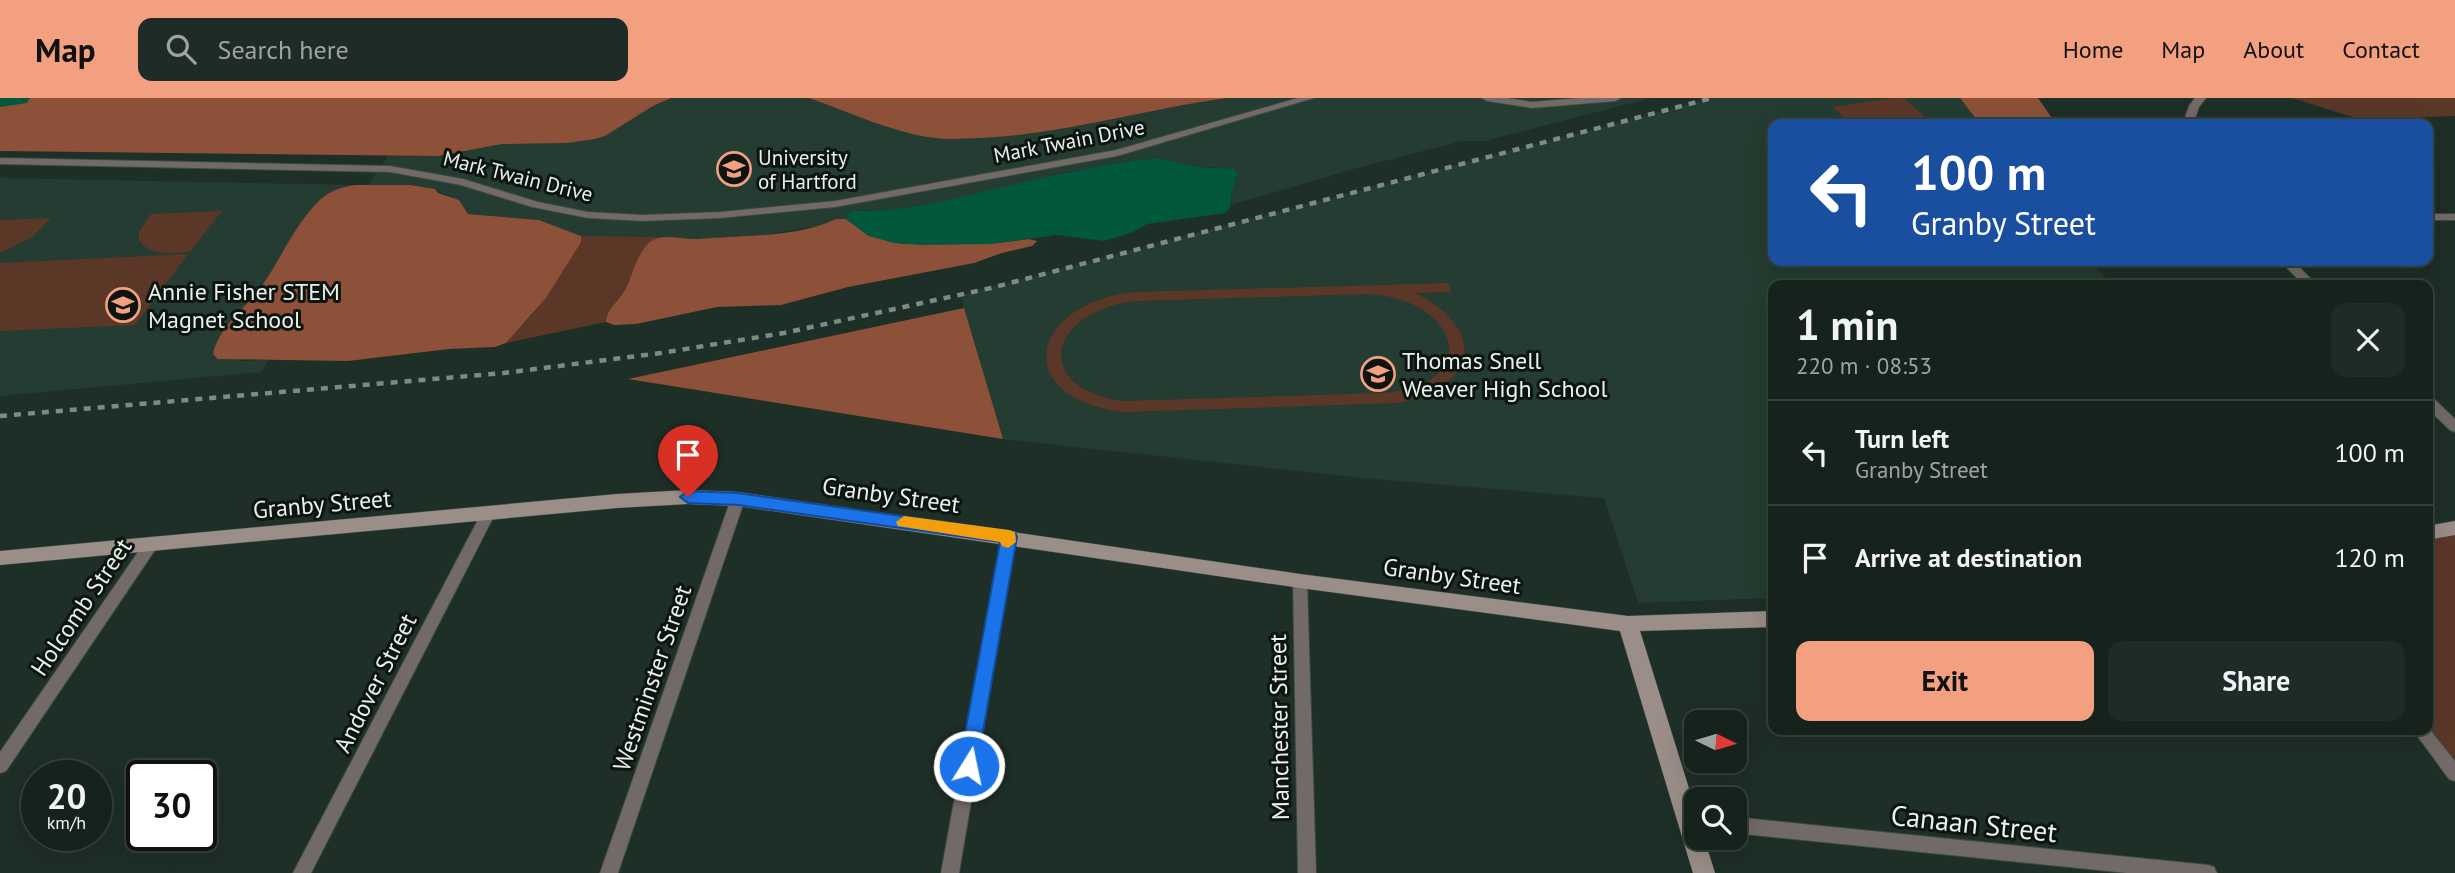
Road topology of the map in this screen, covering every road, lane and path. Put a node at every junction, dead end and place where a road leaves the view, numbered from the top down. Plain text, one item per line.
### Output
1 (1309, 98) edge
2 (1487, 98) edge
3 (1616, 98) edge
4 (2201, 98) edge
5 (2190, 119) edge
6 (0, 161) edge
7 (2433, 217) edge
8 (2455, 217) edge
9 (2291, 266) edge
10 (2306, 280) edge
11 (2433, 406) edge
12 (2455, 427) edge
13 (738, 499) junction
14 (488, 514) junction
15 (2455, 528) edge
16 (2433, 532) edge
17 (1009, 537) junction
18 (152, 544) junction
19 (0, 558) edge
20 (1300, 581) junction
21 (1768, 619) edge
22 (1628, 624) junction
23 (2425, 735) edge
24 (0, 766) edge
25 (2455, 774) edge
26 (1684, 796) edge
27 (1747, 826) edge
28 (1699, 850) edge
29 (302, 873) edge
30 (609, 873) edge
31 (950, 873) edge
32 (1307, 873) edge
33 (1704, 873) edge
34 (2208, 873) edge

1 - 6 street, Mark Twain Drive
2 - 3 street
4 - 5 street
7 - 8 street
9 - 10 street
11 - 12 street
13 - 14 main road, Granby Street
13 - 17 main road, Granby Street
13 - 30 street, Westminster Street
14 - 18 main road, Granby Street
14 - 29 street, Andover Street
15 - 16 main road
17 - 20 main road, Granby Street
17 - 31 street
18 - 19 main road, Granby Street
18 - 24 street, Holcomb Street
20 - 22 main road, Granby Street
20 - 32 street, Manchester Street
21 - 22 main road, Granby Street
22 - 26 main road
23 - 25 street
27 - 34 street, Canaan Street
28 - 33 main road

